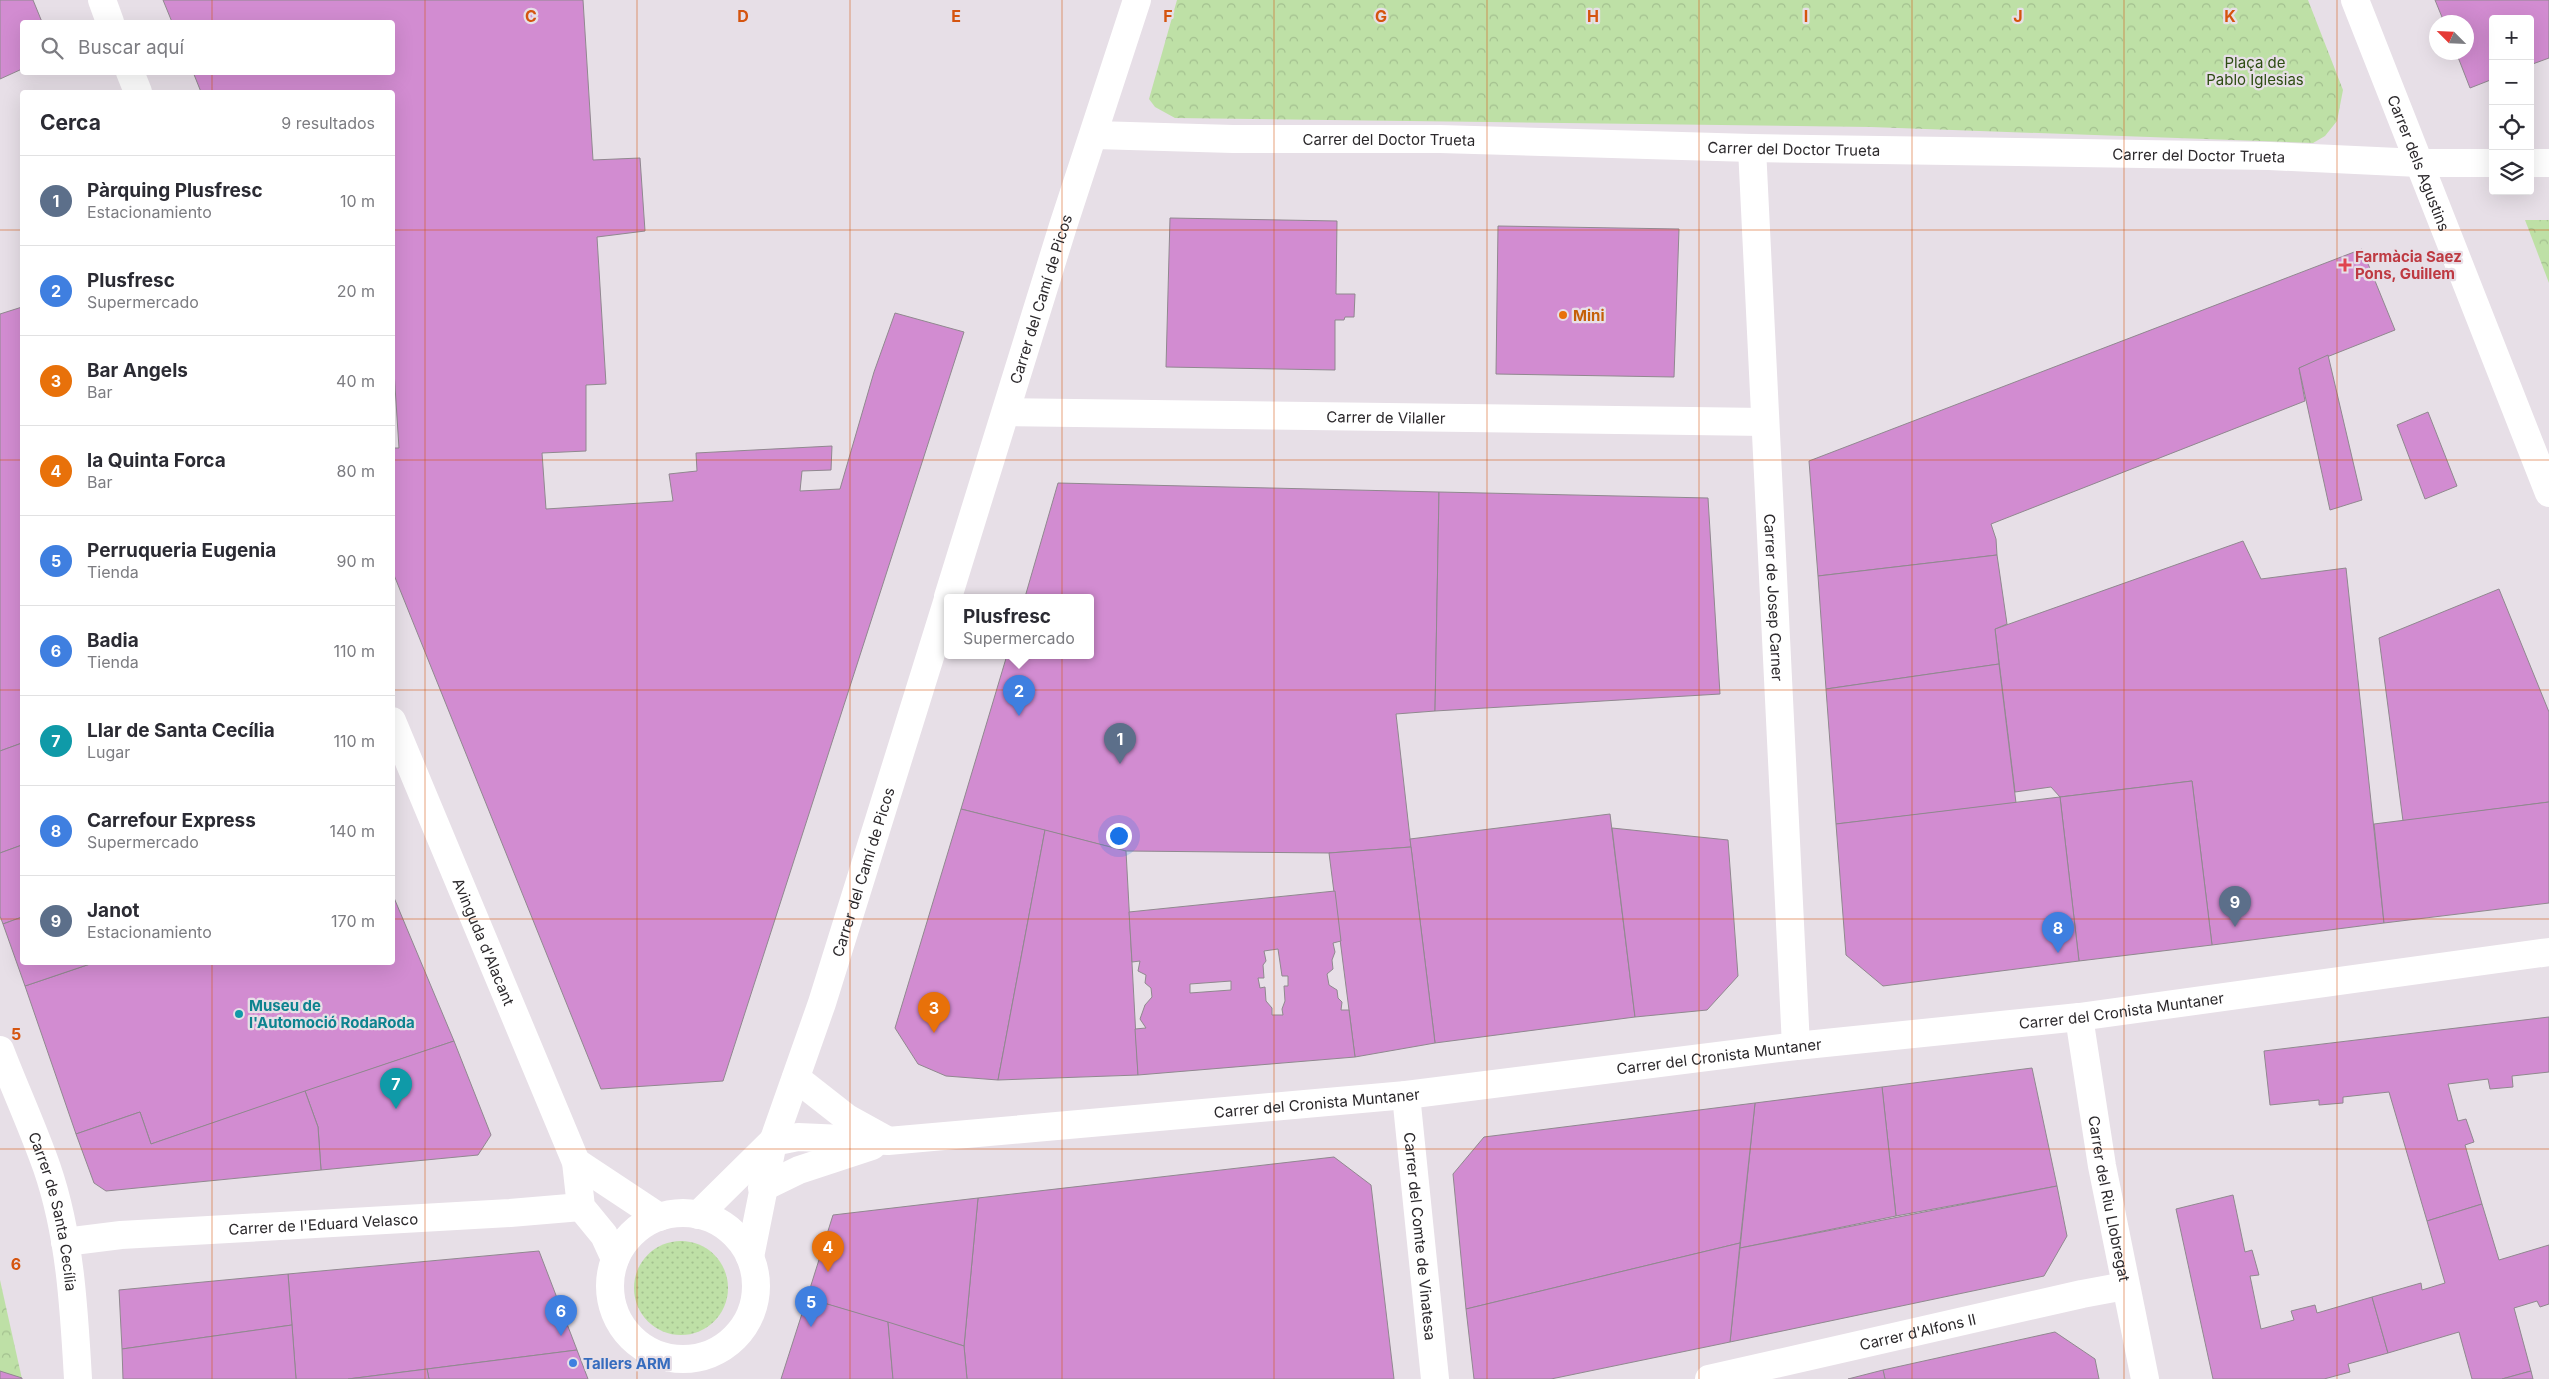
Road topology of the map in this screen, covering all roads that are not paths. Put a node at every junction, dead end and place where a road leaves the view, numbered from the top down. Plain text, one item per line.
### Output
1 (102, 0) edge
2 (1137, 0) edge
3 (2354, 0) edge
4 (109, 20) edge
5 (131, 75) edge
6 (137, 90) edge
7 (1095, 135) junction
8 (1752, 148) junction
9 (2419, 162) junction
10 (2489, 163) edge
11 (2534, 163) edge
12 (2549, 163) edge
13 (1006, 412) junction
14 (1765, 422) junction
15 (2549, 493) edge
16 (949, 594) edge
17 (944, 611) edge
18 (395, 728) edge
19 (2549, 952) edge
20 (2079, 1017) junction
21 (1796, 1046) junction
22 (0, 1050) edge
23 (796, 1078) junction
24 (1406, 1095) junction
25 (888, 1141) junction
26 (773, 1142) junction
27 (576, 1162) junction
28 (762, 1188) junction
29 (581, 1207) junction
30 (698, 1215) junction
31 (659, 1217) junction
32 (65, 1242) junction
33 (750, 1257) junction
34 (615, 1259) junction
35 (2125, 1286) junction
36 (691, 1369) edge
37 (78, 1379) edge
38 (1435, 1379) edge
39 (1709, 1379) edge
40 (2145, 1379) edge

1 - 4 street
2 - 7 street, Carrer del Camí de Picos
3 - 9 street, Carrer dels Agustins
5 - 6 street
7 - 8 street, Carrer del Doctor Trueta
7 - 13 street, Carrer del Camí de Picos
8 - 9 street, Carrer del Doctor Trueta
8 - 14 street, Carrer de Josep Carner
9 - 10 street, Carrer del Doctor Trueta
9 - 15 street, Carrer dels Agustins
11 - 12 street
13 - 14 street, Carrer de Vilaller
13 - 16 street, Carrer del Camí de Picos
14 - 21 street, Carrer de Josep Carner
17 - 23 street, Carrer del Camí de Picos
18 - 27 street, Avinguda d'Alacant
19 - 20 street, Carrer del Cronista Muntaner
20 - 21 street, Carrer del Cronista Muntaner
20 - 35 street, Carrer del Riu Llobregat
21 - 24 street, Carrer del Cronista Muntaner
22 - 32 street, Carrer de Santa Cecília
23 - 25 street
23 - 26 street, Carrer del Camí de Picos
24 - 25 street, Carrer del Cronista Muntaner
24 - 38 street, Carrer del Comte de Vinatesa
25 - 26 street, Carrer del Cronista Muntaner
25 - 28 street, Carrer del Cronista Muntaner
26 - 28 street, Carrer del Camí de Picos
26 - 30 street, Carrer del Camí de Picos
27 - 29 street, Avinguda d'Alacant
27 - 31 street
28 - 33 street, Carrer del Camí de Picos
29 - 32 street, Carrer de l'Eduard Velasco
29 - 34 street
30 - 31 street
30 - 33 street
31 - 34 street
32 - 37 street, Carrer de Santa Cecília
33 - 36 street
34 - 36 street
35 - 39 street, Carrer d'Alfons II
35 - 40 street, Carrer del Riu Llobregat

